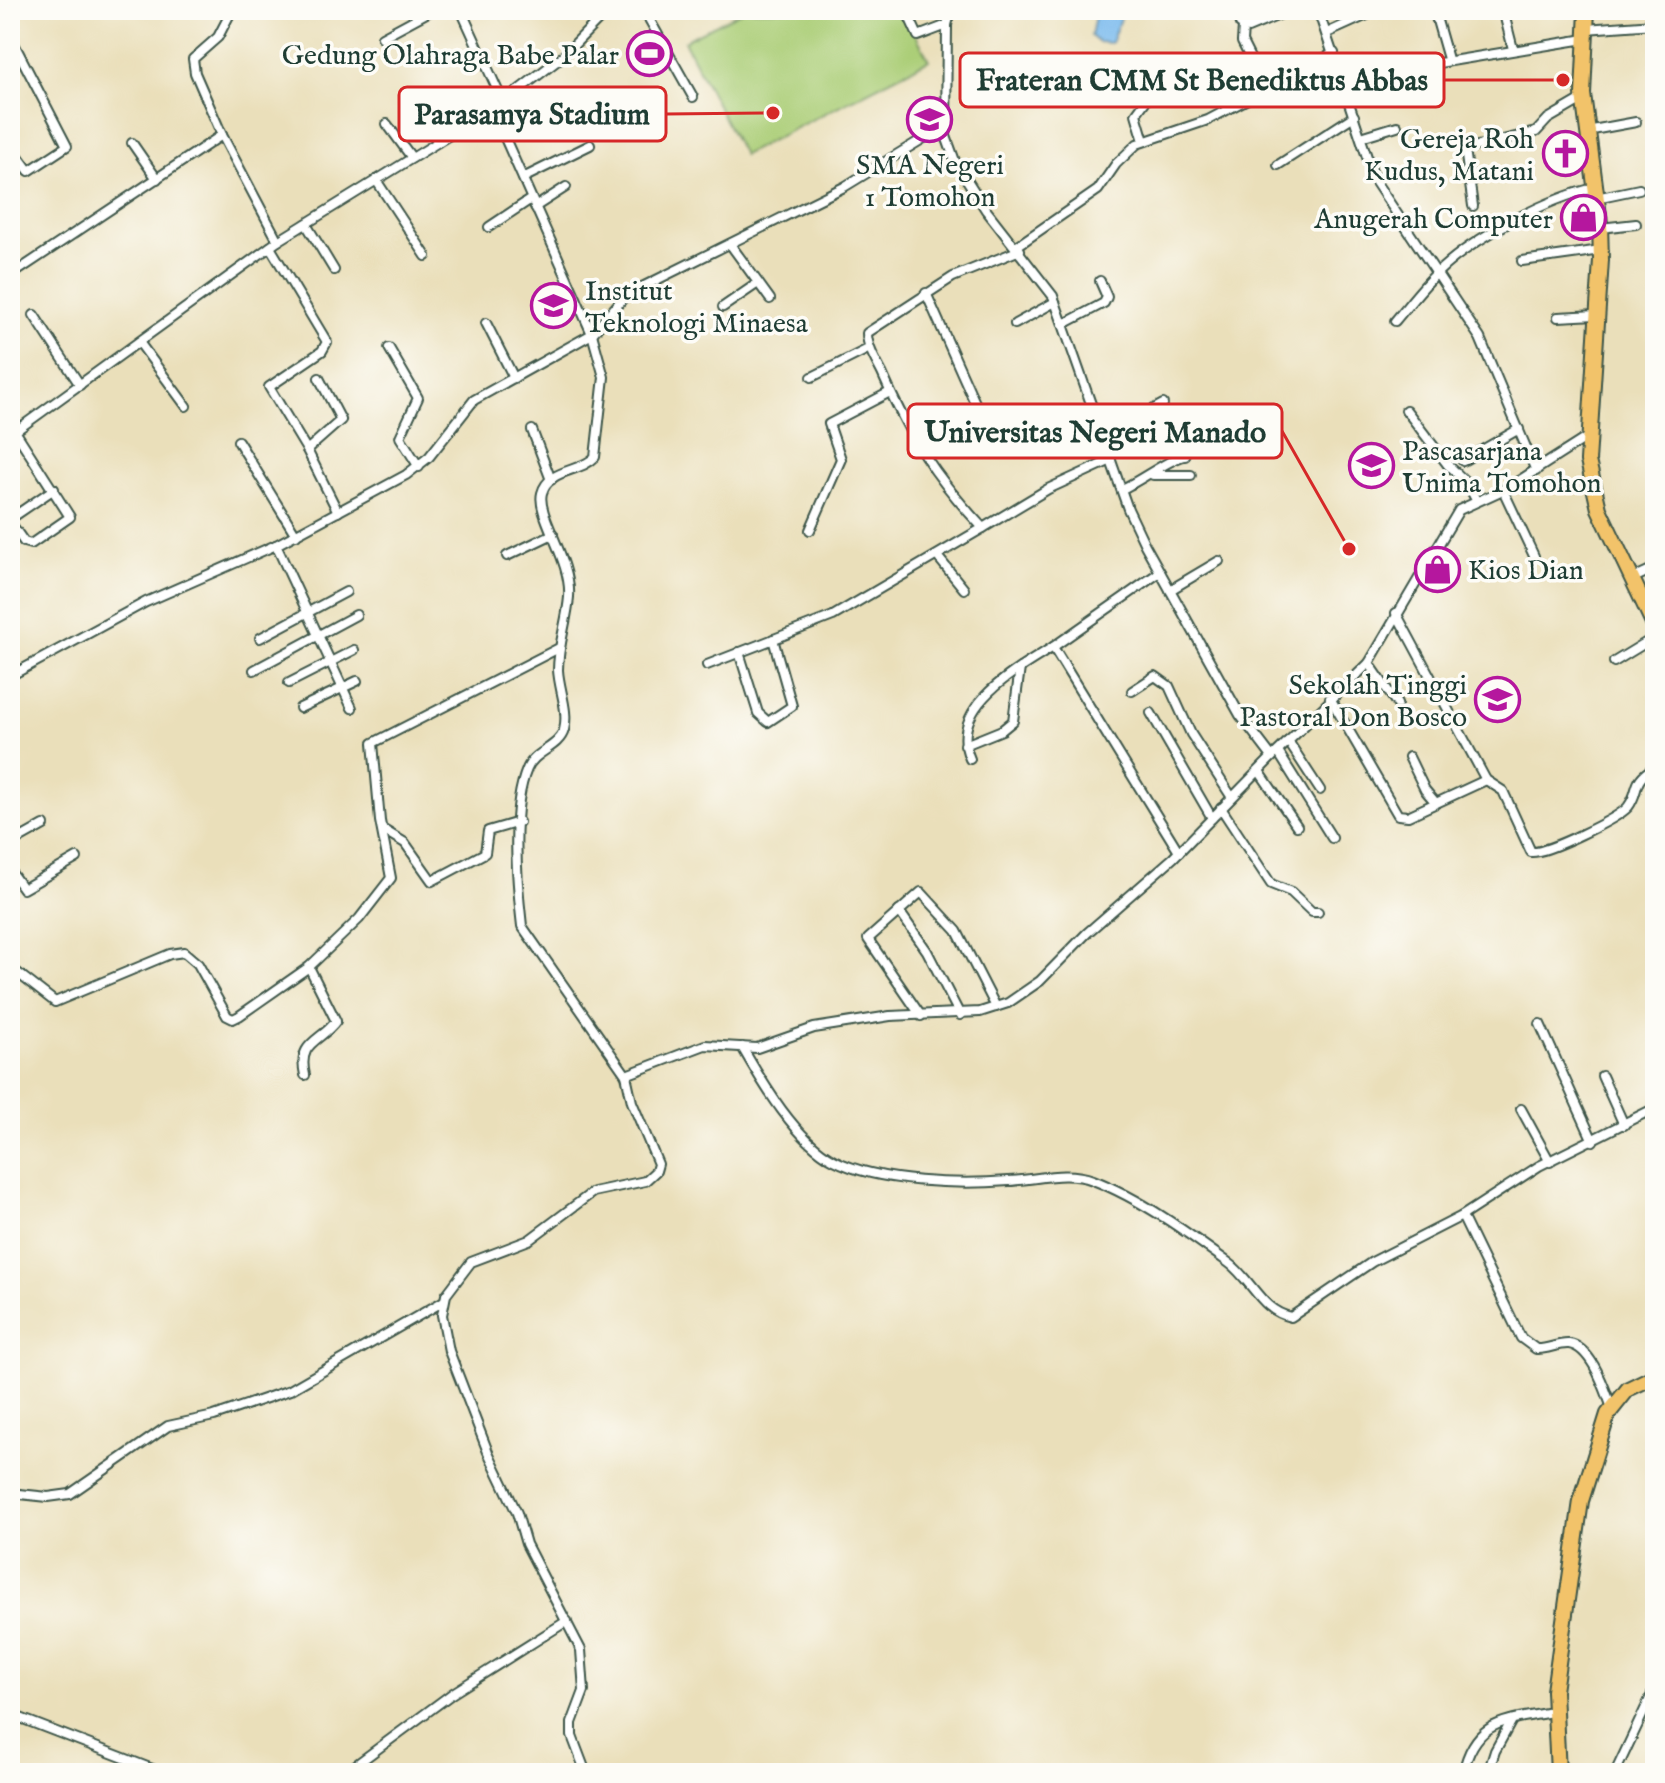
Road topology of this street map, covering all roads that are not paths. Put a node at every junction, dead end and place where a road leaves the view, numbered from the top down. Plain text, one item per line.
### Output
1 (232, 10) edge
2 (432, 10) edge
3 (461, 10) edge
4 (608, 10) edge
5 (644, 10) edge
6 (906, 10) edge
7 (951, 10) edge
8 (1236, 10) edge
9 (1291, 10) edge
10 (1318, 10) edge
11 (1378, 10) edge
12 (1434, 10) edge
13 (1503, 10) edge
14 (1587, 10) edge
15 (1655, 24) edge
16 (947, 25) junction
17 (1243, 27) junction
18 (1327, 33) junction
19 (1585, 34) junction
20 (10, 36) edge
21 (382, 37) dead end
22 (1513, 49) junction
23 (1334, 53) junction
24 (1448, 59) junction
25 (1251, 60) dead end
26 (1342, 79) junction
27 (693, 97) dead end
28 (1584, 98) junction
29 (1147, 99) dead end
30 (503, 102) junction
31 (415, 108) dead end
32 (492, 109) junction
33 (1354, 116) junction
34 (1636, 122) dead end
35 (387, 124) dead end
36 (947, 124) junction
37 (1397, 126) dead end
38 (1586, 131) junction
39 (222, 135) junction
40 (1361, 137) junction
41 (1144, 141) junction
42 (438, 142) junction
43 (132, 143) dead end
44 (10, 145) edge
45 (590, 145) dead end
46 (412, 158) junction
47 (1278, 165) dead end
48 (523, 178) junction
49 (157, 179) junction
50 (376, 180) junction
51 (566, 187) dead end
52 (1639, 189) dead end
53 (1596, 193) junction
54 (533, 203) junction
55 (1473, 206) dead end
56 (306, 224) junction
57 (1636, 224) dead end
58 (489, 227) dead end
59 (1600, 228) junction
60 (278, 241) junction
61 (730, 244) junction
62 (270, 247) junction
63 (1018, 248) junction
64 (1601, 250) junction
65 (426, 256) dead end
66 (1522, 261) dead end
67 (334, 270) dead end
68 (1437, 272) junction
69 (10, 276) edge
70 (1100, 281) dead end
71 (758, 283) junction
72 (926, 293) junction
73 (770, 299) dead end
74 (1055, 302) junction
75 (723, 307) dead end
76 (34, 315) dead end
77 (1596, 315) junction
78 (1558, 317) dead end
79 (1395, 321) dead end
80 (486, 323) dead end
81 (1015, 324) dead end
82 (1064, 324) junction
83 (592, 334) junction
84 (139, 342) junction
85 (389, 348) dead end
86 (870, 348) junction
87 (812, 377) dead end
88 (319, 378) dead end
89 (514, 378) junction
90 (80, 385) junction
91 (890, 392) junction
92 (1163, 404) dead end
93 (186, 406) dead end
94 (1406, 410) dead end
95 (980, 414) dead end
96 (1519, 429) junction
97 (532, 430) dead end
98 (13, 433) edge
99 (1590, 436) junction
100 (1103, 437) junction
101 (238, 441) dead end
102 (307, 450) junction
103 (1185, 456) dead end
104 (1111, 460) junction
105 (1463, 461) dead end
106 (419, 467) junction
107 (1536, 471) junction
108 (1152, 475) junction
109 (1191, 475) dead end
110 (551, 480) junction
111 (54, 489) junction
112 (1122, 489) junction
113 (1503, 490) junction
114 (1476, 500) junction
115 (338, 512) junction
116 (10, 520) edge
117 (983, 528) junction
118 (810, 530) dead end
119 (553, 534) junction
120 (296, 535) junction
121 (276, 545) junction
122 (507, 556) dead end
123 (937, 556) junction
124 (1534, 556) dead end
125 (1219, 561) dead end
126 (1655, 568) edge
127 (1160, 572) junction
128 (1630, 579) junction
129 (964, 589) dead end
130 (1170, 590) junction
131 (346, 592) dead end
132 (308, 612) junction
133 (1396, 613) junction
134 (356, 615) dead end
135 (1655, 627) edge
136 (319, 635) junction
137 (1655, 637) edge
138 (260, 638) dead end
139 (773, 639) junction
140 (1053, 647) junction
141 (559, 648) junction
142 (354, 650) dead end
143 (739, 652) junction
144 (332, 662) junction
145 (1614, 662) dead end
146 (1369, 663) junction
147 (707, 665) dead end
148 (1020, 668) junction
149 (254, 670) dead end
150 (10, 676) edge
151 (357, 681) dead end
152 (289, 683) dead end
153 (343, 688) junction
154 (1132, 691) dead end
155 (1330, 698) junction
156 (1397, 704) dead end
157 (300, 708) dead end
158 (352, 708) dead end
159 (1151, 713) dead end
160 (1288, 741) junction
161 (965, 745) junction
162 (1275, 754) junction
163 (1409, 757) dead end
164 (970, 759) dead end
165 (1655, 767) edge
166 (1259, 771) junction
167 (1486, 780) junction
168 (1320, 790) dead end
169 (1231, 796) junction
170 (1436, 803) junction
171 (1221, 808) junction
172 (1212, 818) junction
173 (519, 822) junction
174 (44, 825) dead end
175 (1297, 826) dead end
176 (382, 829) junction
177 (1332, 838) dead end
178 (10, 844) edge
179 (1179, 852) junction
180 (77, 858) dead end
181 (10, 871) edge
182 (899, 911) junction
183 (1318, 912) dead end
184 (10, 967) edge
185 (309, 967) junction
186 (996, 1007) junction
187 (960, 1015) junction
188 (921, 1016) junction
189 (1540, 1024) dead end
190 (742, 1047) junction
191 (305, 1075) dead end
192 (626, 1075) junction
193 (1602, 1076) dead end
194 (1655, 1108) edge
195 (1521, 1109) dead end
196 (1624, 1125) junction
197 (1593, 1141) junction
198 (1550, 1162) junction
199 (1462, 1216) junction
200 (444, 1301) junction
201 (1655, 1376) edge
202 (1612, 1408) junction
203 (10, 1493) edge
204 (567, 1621) junction
205 (1655, 1688) edge
206 (1650, 1710) edge
207 (1552, 1712) junction
208 (10, 1714) edge
209 (1512, 1720) junction
210 (163, 1773) edge
211 (345, 1773) edge
212 (586, 1773) edge
213 (1463, 1773) edge
214 (1488, 1773) edge
215 (1558, 1773) edge
216 (1615, 1773) edge

1 - 39 street
2 - 21 street
3 - 30 street
4 - 30 street
5 - 27 street
6 - 16 street
7 - 16 street
8 - 17 street
9 - 17 street
10 - 18 street
11 - 18 street
12 - 24 street
13 - 22 street
14 - 19 highway
15 - 19 street
16 - 36 street
17 - 25 street
18 - 23 street
19 - 22 street
19 - 28 highway
20 - 44 street
22 - 24 street
23 - 26 street
23 - 41 street
24 - 26 street
26 - 33 street
28 - 38 highway
28 - 55 street
29 - 41 street
30 - 32 street
31 - 42 street
32 - 42 street
32 - 48 street
33 - 40 street
33 - 47 street
34 - 38 street
35 - 46 street
36 - 61 street
36 - 63 street
37 - 40 street
38 - 53 highway
39 - 49 street
39 - 60 street
40 - 68 street
41 - 63 street
42 - 46 street
43 - 49 street
45 - 48 street
46 - 50 street
48 - 54 street
49 - 69 street
50 - 56 street
50 - 65 street
51 - 54 street
52 - 53 street
53 - 59 highway
53 - 68 street
54 - 58 street
54 - 83 street
56 - 60 street
56 - 67 street
57 - 59 street
59 - 64 highway
60 - 62 street
61 - 71 street
61 - 83 street
62 - 84 street
62 - 102 street
63 - 72 street
63 - 74 street
64 - 66 street
64 - 77 highway
68 - 79 street
68 - 96 street
70 - 82 street
71 - 73 street
71 - 75 street
72 - 86 street
72 - 95 street
74 - 81 street
74 - 82 street
76 - 90 street
77 - 78 street
77 - 99 highway
80 - 89 street
82 - 100 street
83 - 89 street
83 - 110 street
84 - 90 street
84 - 93 street
85 - 106 street
86 - 87 street
86 - 91 street
88 - 102 street
89 - 106 street
90 - 98 street
91 - 117 street
91 - 118 street
92 - 100 street
94 - 114 street
96 - 105 street
96 - 107 street
97 - 110 street
98 - 111 street
99 - 107 street
99 - 128 highway
100 - 104 street
101 - 120 street
102 - 115 street
103 - 108 street
104 - 112 street
104 - 117 street
106 - 115 street
107 - 113 street
108 - 109 street
108 - 112 street
110 - 119 street
111 - 116 street
111 - 116 street
112 - 127 street
113 - 114 street
113 - 124 street
114 - 133 street
115 - 120 street
117 - 123 street
119 - 122 street
119 - 141 street
120 - 121 street
121 - 132 street
121 - 150 street
123 - 129 street
123 - 139 street
125 - 130 street
126 - 128 street
127 - 130 street
127 - 140 street
128 - 135 highway
130 - 162 street
131 - 132 street
132 - 136 street
132 - 138 street
133 - 146 street
133 - 167 street
134 - 136 street
136 - 144 street
136 - 149 street
137 - 145 street
139 - 143 street
139 - 143 street
140 - 148 street
140 - 179 street
141 - 173 street
141 - 176 street
142 - 144 street
143 - 147 street
144 - 152 street
144 - 153 street
146 - 155 street
146 - 156 street
148 - 161 street
148 - 161 street
151 - 153 street
153 - 157 street
153 - 158 street
154 - 169 street
155 - 160 street
155 - 170 street
159 - 172 street
160 - 162 street
160 - 168 street
161 - 164 street
162 - 166 street
162 - 177 street
163 - 170 street
165 - 167 street
166 - 169 street
166 - 175 street
167 - 170 street
169 - 171 street
171 - 172 street
171 - 183 street
172 - 179 street
173 - 176 street
173 - 192 street
174 - 178 street
176 - 185 street
179 - 186 street
180 - 181 street
182 - 186 street
182 - 187 street
182 - 188 street
184 - 185 street
185 - 191 street
186 - 187 street
187 - 188 street
188 - 190 street
189 - 197 street
190 - 192 street
190 - 199 street
192 - 200 street
193 - 196 street
194 - 196 street
195 - 198 street
196 - 197 street
197 - 198 street
198 - 199 street
199 - 202 street
200 - 203 street
200 - 204 street
201 - 202 highway
202 - 207 highway
204 - 211 street
204 - 212 street
205 - 206 street
206 - 216 street
207 - 209 street
207 - 215 highway
208 - 210 street
209 - 213 street
209 - 214 street

